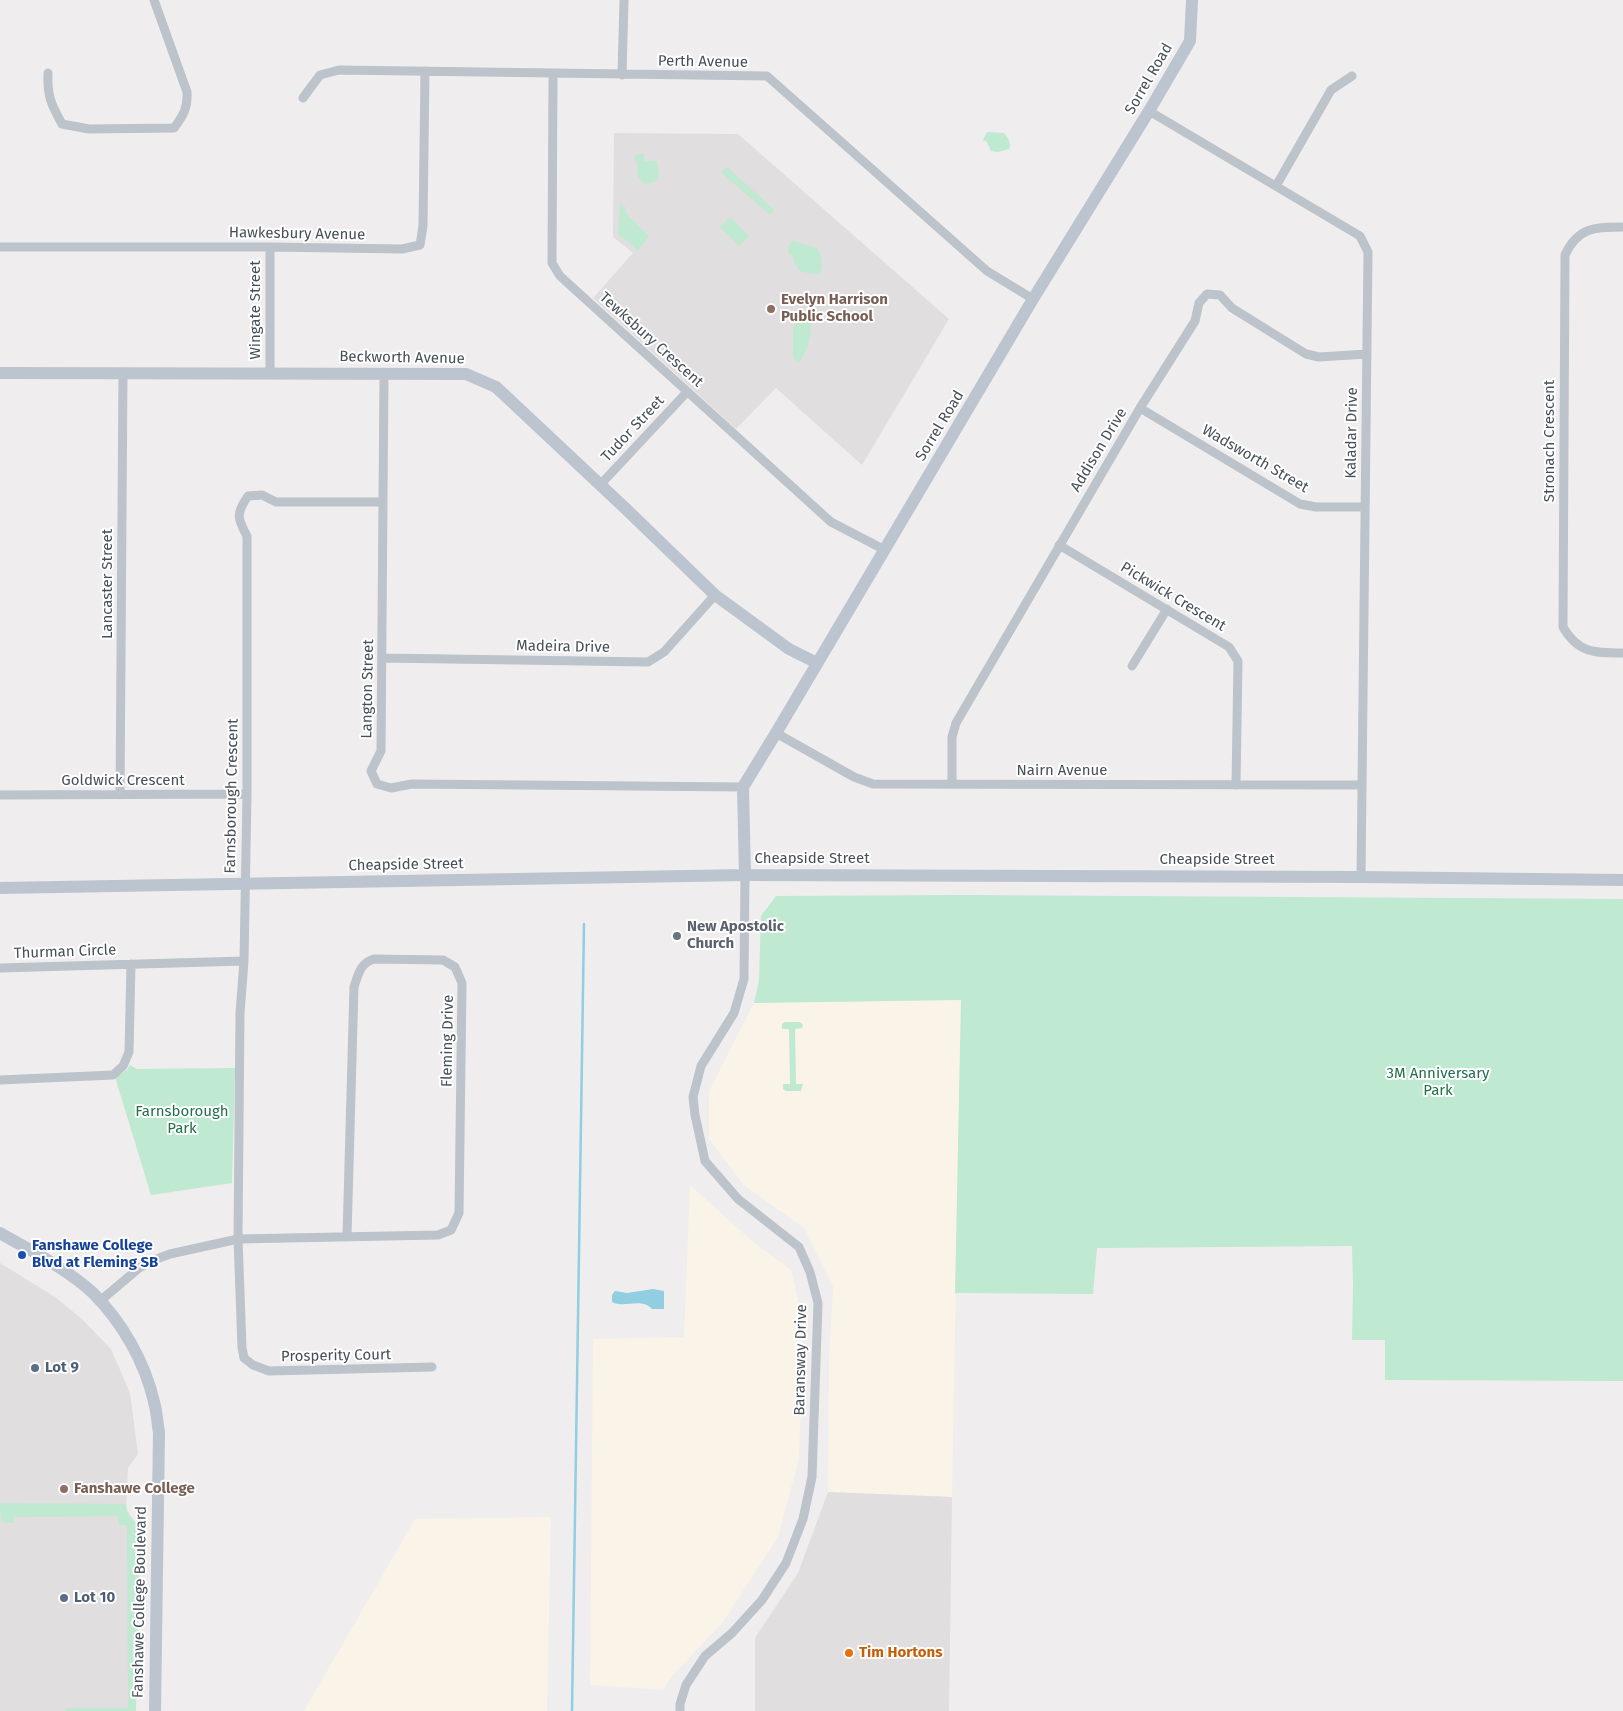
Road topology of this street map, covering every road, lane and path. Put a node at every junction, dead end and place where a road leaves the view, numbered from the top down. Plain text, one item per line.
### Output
1 (154, 0) edge
2 (624, 0) edge
3 (1192, 0) edge
4 (425, 71) junction
5 (553, 73) junction
6 (48, 74) dead end
7 (622, 75) junction
8 (1352, 76) dead end
9 (304, 98) dead end
10 (1149, 111) junction
11 (1276, 186) junction
12 (1623, 227) edge
13 (0, 247) edge
14 (270, 247) junction
15 (1033, 299) junction
16 (1366, 354) junction
17 (0, 372) edge
18 (123, 373) junction
19 (270, 373) junction
20 (384, 373) junction
21 (687, 392) junction
22 (1140, 408) junction
23 (600, 485) junction
24 (383, 502) junction
25 (1365, 507) junction
26 (1059, 545) junction
27 (885, 550) junction
28 (715, 595) junction
29 (1167, 609) junction
30 (1623, 653) edge
31 (383, 658) junction
32 (817, 663) junction
33 (1132, 666) dead end
34 (776, 733) junction
35 (952, 784) junction
36 (1236, 785) junction
37 (1361, 785) junction
38 (743, 786) junction
39 (247, 794) junction
40 (0, 795) edge
41 (120, 795) junction
42 (745, 875) junction
43 (1361, 877) junction
44 (1623, 880) edge
45 (244, 884) junction
46 (0, 888) edge
47 (244, 961) junction
48 (131, 964) junction
49 (0, 968) edge
50 (0, 1080) edge
51 (0, 1233) edge
52 (348, 1236) junction
53 (238, 1239) junction
54 (100, 1302) junction
55 (432, 1367) dead end
56 (154, 1711) edge
57 (680, 1711) edge

1 - 6 street
2 - 7 street
3 - 10 street, Sorrel Road
4 - 5 street, Perth Avenue
4 - 9 street, Perth Avenue
4 - 14 street, Hawkesbury Avenue
5 - 7 street, Perth Avenue
5 - 21 street, Tewksbury Crescent
7 - 15 street, Perth Avenue
8 - 11 street
10 - 11 street, Kaladar Drive
10 - 15 street, Sorrel Road
11 - 16 street, Kaladar Drive
12 - 30 street, Stronach Crescent
13 - 14 street, Hawkesbury Avenue
14 - 19 street, Wingate Street
15 - 27 street, Sorrel Road
16 - 22 street, Addison Drive
16 - 25 street, Kaladar Drive
17 - 18 street, Beckworth Avenue
18 - 19 street, Beckworth Avenue
18 - 41 street, Lancaster Street
19 - 20 street, Beckworth Avenue
20 - 23 street, Beckworth Avenue
20 - 24 street, Langton Street
21 - 23 street, Tudor Street
21 - 27 street, Tewksbury Crescent
22 - 25 street, Wadsworth Street
22 - 26 street, Addison Drive
23 - 28 street, Beckworth Avenue
24 - 31 street, Langton Street
24 - 39 street, Farnsborough Crescent
25 - 37 street, Kaladar Drive
26 - 29 street, Pickwick Crescent
26 - 35 street, Addison Drive
27 - 32 street, Sorrel Road
28 - 31 street, Madeira Drive
28 - 32 street, Beckworth Avenue
29 - 33 street
29 - 36 street, Pickwick Crescent
31 - 38 street, Langton Street
32 - 34 street, Sorrel Road
34 - 35 street, Nairn Avenue
34 - 38 street, Sorrel Road
35 - 36 street, Nairn Avenue
36 - 37 street, Nairn Avenue
37 - 43 street, Kaladar Drive
38 - 42 street
39 - 41 street, Goldwick Crescent
39 - 45 street, Farnsborough Crescent
40 - 41 street, Goldwick Crescent
42 - 43 street, Cheapside Street
42 - 45 street, Cheapside Street
42 - 57 street, Baransway Drive
43 - 44 street, Cheapside Street
45 - 46 street, Cheapside Street
45 - 47 street, Farnsborough Crescent
47 - 48 street, Thurman Circle
47 - 53 street, Farnsborough Crescent
48 - 49 street, Thurman Circle
48 - 50 street, Thurman Circle
51 - 54 street, Fanshawe College Boulevard
52 - 52 street, Fleming Drive
52 - 53 street, Fleming Drive
53 - 54 street, Fleming Drive
53 - 55 street, Prosperity Court
54 - 56 street, Fanshawe College Boulevard

